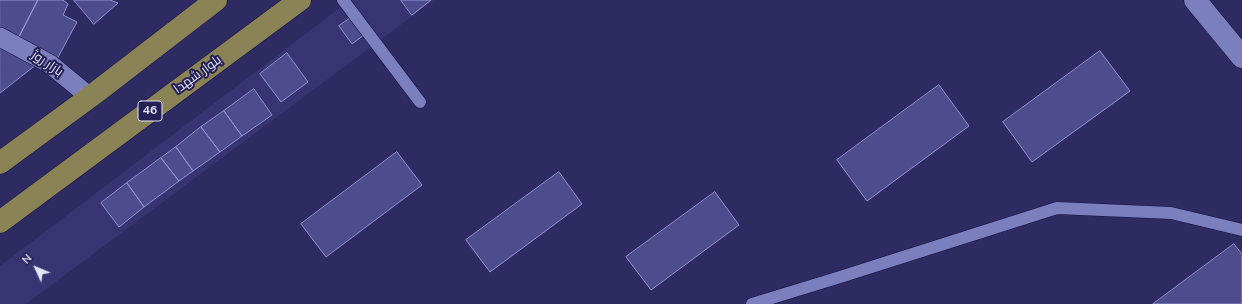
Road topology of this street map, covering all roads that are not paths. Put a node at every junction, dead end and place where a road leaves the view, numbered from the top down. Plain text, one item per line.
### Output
1 (216, 0) edge
2 (300, 0) edge
3 (343, 0) edge
4 (1195, 0) edge
5 (0, 37) edge
6 (1242, 57) edge
7 (90, 97) junction
8 (420, 102) dead end
9 (0, 163) edge
10 (0, 222) edge
11 (1242, 230) edge
12 (752, 304) edge

1 - 7 main road
2 - 10 main road, بلوار شهدا / 46
3 - 8 lane
4 - 6 street
5 - 7 street, بازار روژ
7 - 9 main road
11 - 12 lane

